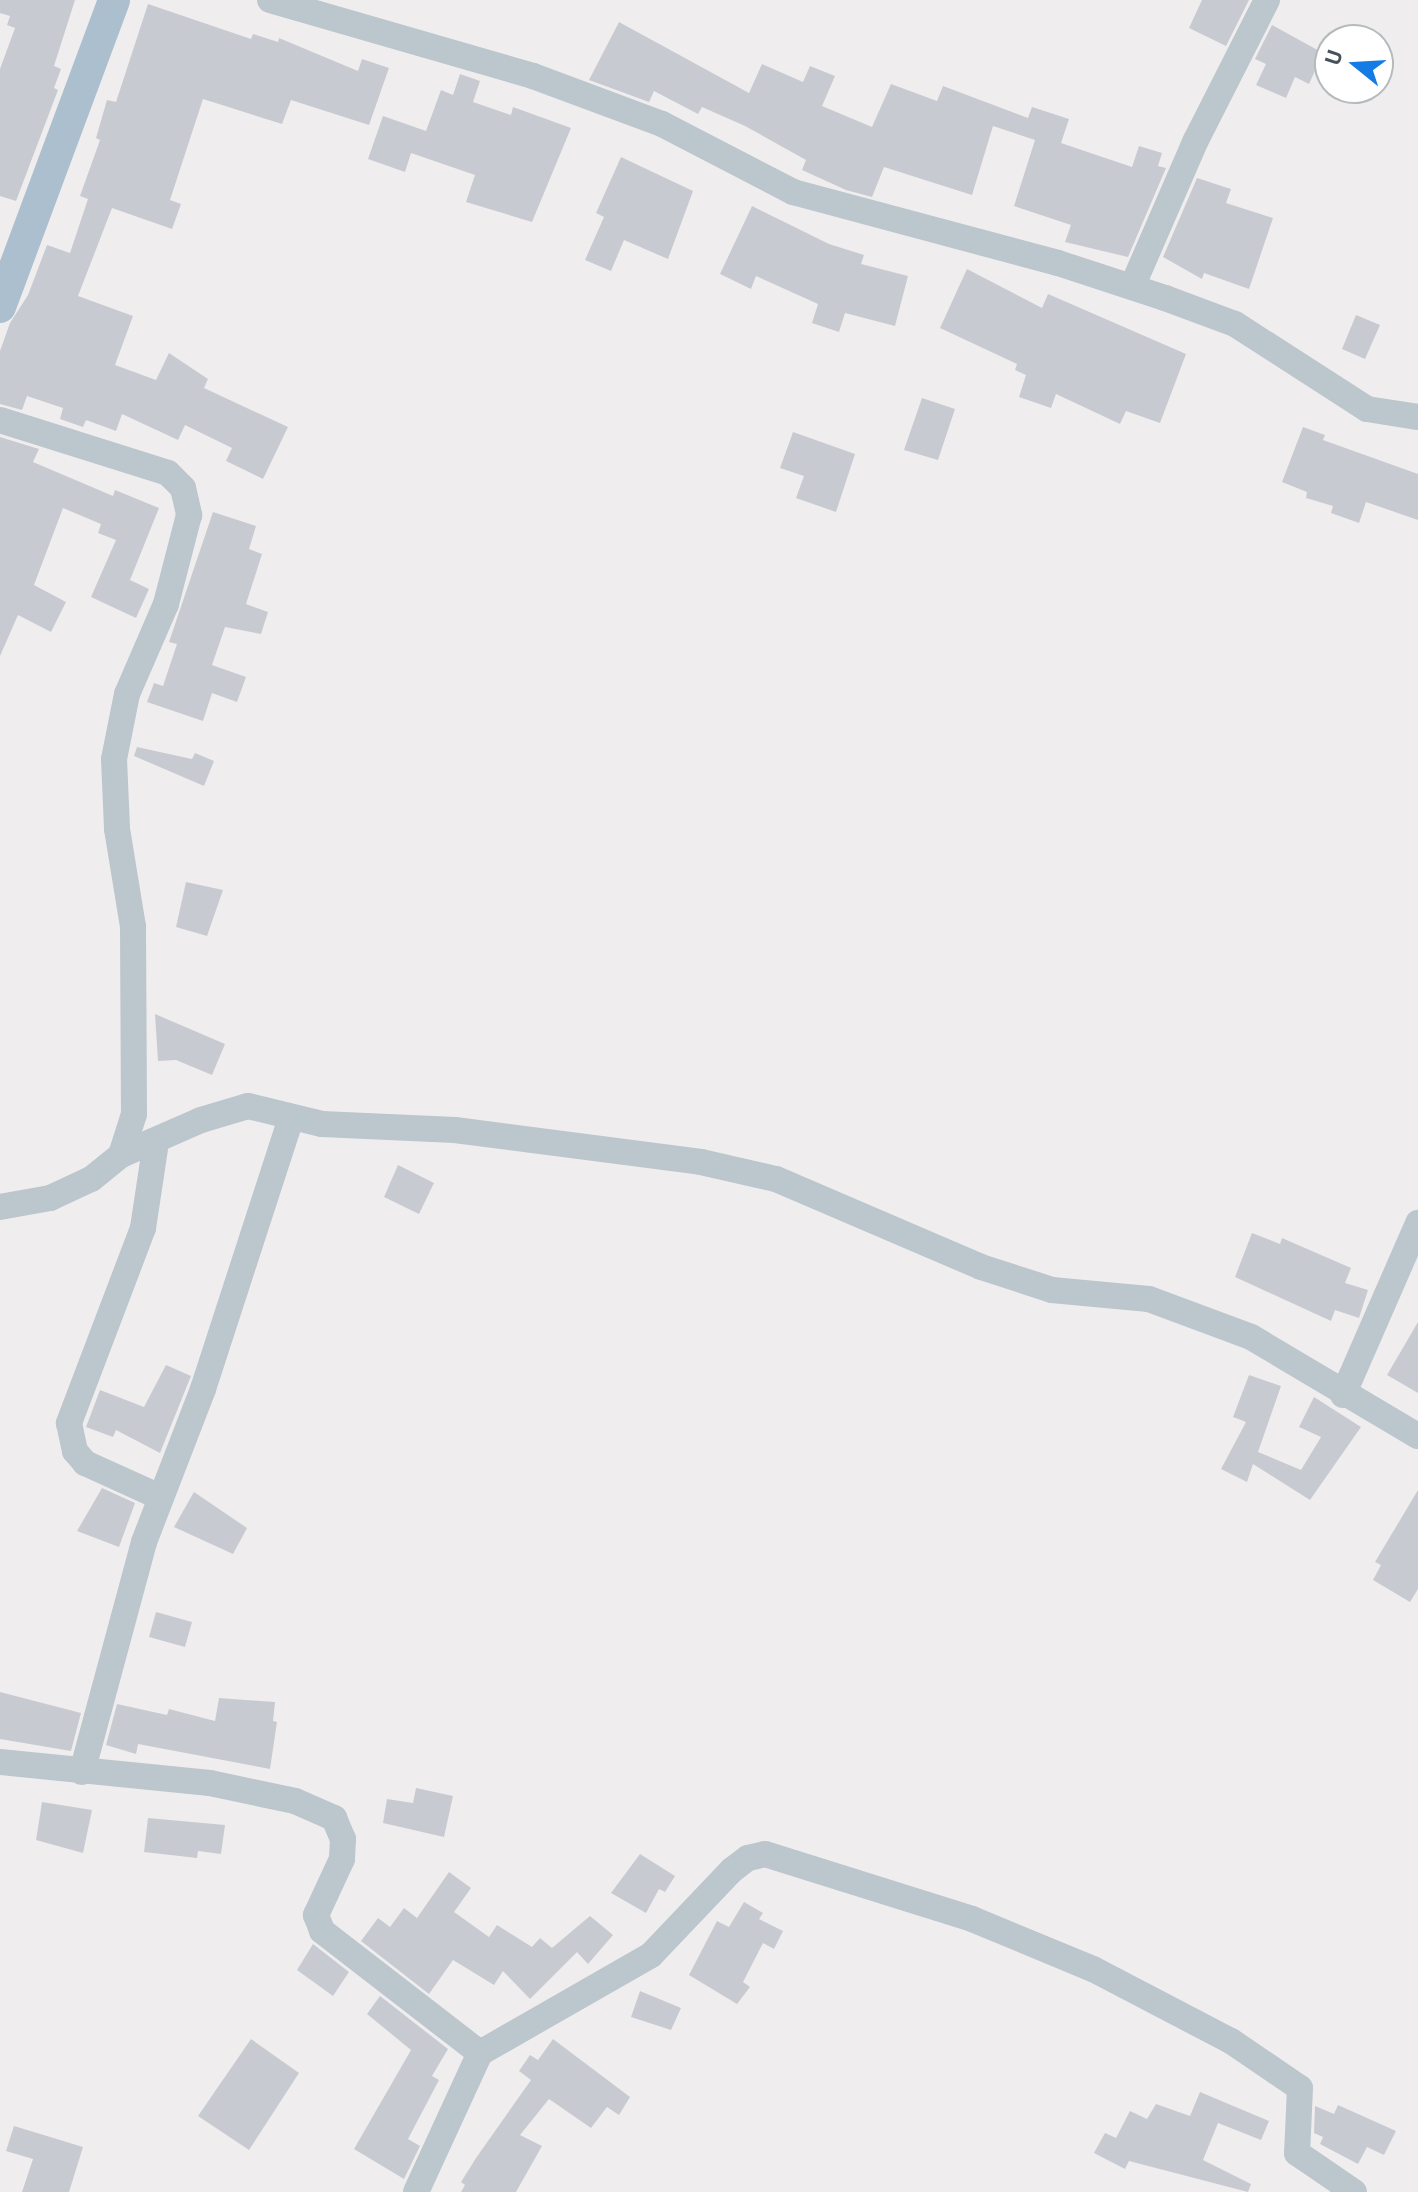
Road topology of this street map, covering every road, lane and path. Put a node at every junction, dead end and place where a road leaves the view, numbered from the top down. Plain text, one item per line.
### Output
1 (114, 0) edge
2 (270, 0) edge
3 (1267, 0) edge
4 (1132, 287) junction
5 (0, 307) edge
6 (1418, 417) edge
7 (0, 420) edge
8 (291, 1118) junction
9 (156, 1142) junction
10 (121, 1155) junction
11 (0, 1207) edge
12 (1418, 1223) edge
13 (1343, 1395) junction
14 (1418, 1436) edge
15 (160, 1497) junction
16 (0, 1762) edge
17 (82, 1772) junction
18 (480, 2053) junction
19 (416, 2192) edge
20 (1354, 2192) edge

1 - 5 main road
2 - 4 street
3 - 4 street
4 - 6 street
7 - 10 street
8 - 9 street
8 - 13 street
8 - 15 street
9 - 10 street
9 - 15 street
10 - 11 street
12 - 13 street
13 - 14 street
15 - 17 street
16 - 17 street
17 - 18 street
18 - 19 street
18 - 20 street

